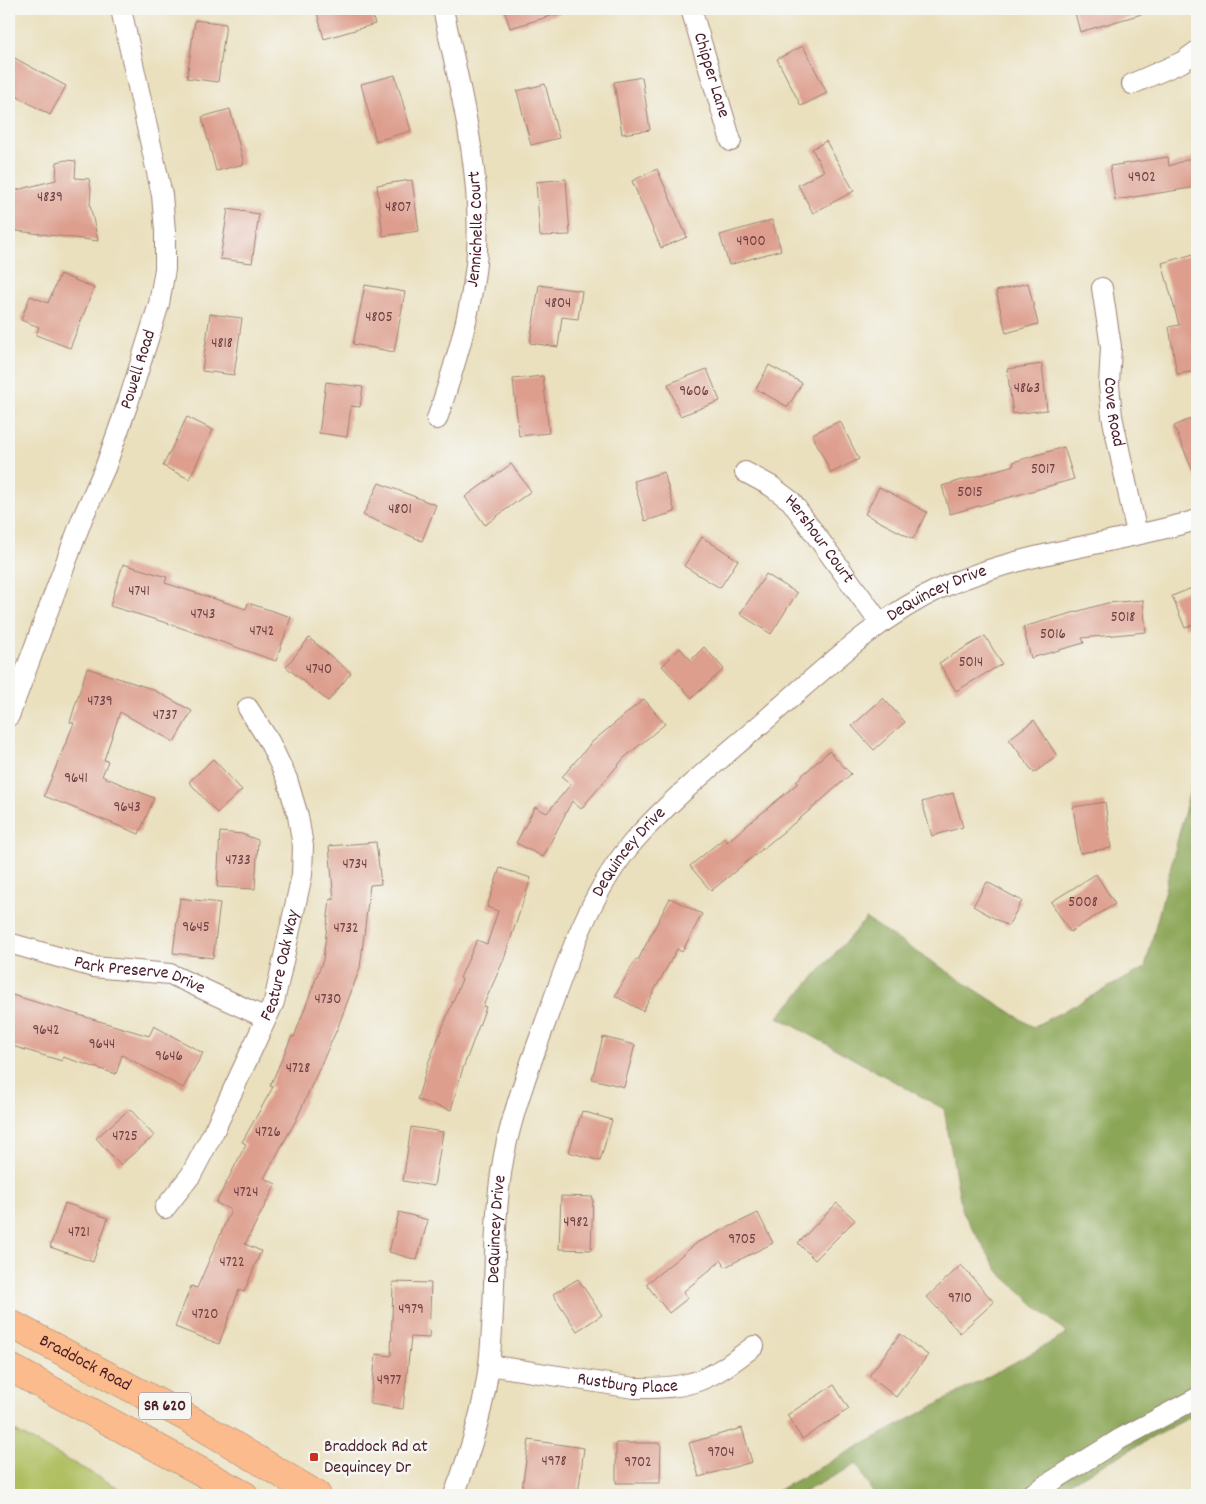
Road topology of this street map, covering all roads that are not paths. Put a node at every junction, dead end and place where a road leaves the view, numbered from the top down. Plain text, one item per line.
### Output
1 (121, 9) edge
2 (443, 9) edge
3 (691, 9) edge
4 (1197, 51) edge
5 (1132, 84) dead end
6 (731, 141) dead end
7 (1102, 288) dead end
8 (437, 419) dead end
9 (745, 472) dead end
10 (1197, 520) edge
11 (1137, 534) junction
12 (880, 623) junction
13 (248, 708) dead end
14 (9, 712) edge
15 (9, 943) edge
16 (266, 1018) junction
17 (165, 1208) dead end
18 (9, 1323) edge
19 (754, 1346) dead end
20 (489, 1366) junction
21 (9, 1367) edge
22 (1197, 1398) edge
23 (244, 1495) edge
24 (317, 1495) edge
25 (454, 1495) edge
26 (1030, 1495) edge

1 - 14 street, Powell Road
2 - 8 street, Jennichelle Court
3 - 6 street, Chipper Lane
4 - 5 street
7 - 11 street, Cove Road
9 - 12 street, Hershour Court
10 - 11 street, DeQuincey Drive
11 - 12 street, DeQuincey Drive
12 - 20 street, DeQuincey Drive
13 - 16 street, Feature Oak Way
15 - 16 street, Park Preserve Drive
16 - 17 street, Feature Oak Way
18 - 24 main road, Braddock Road / SR 620
19 - 20 street, Rustburg Place
20 - 25 street, DeQuincey Drive
21 - 23 main road, SR 620
22 - 26 street

